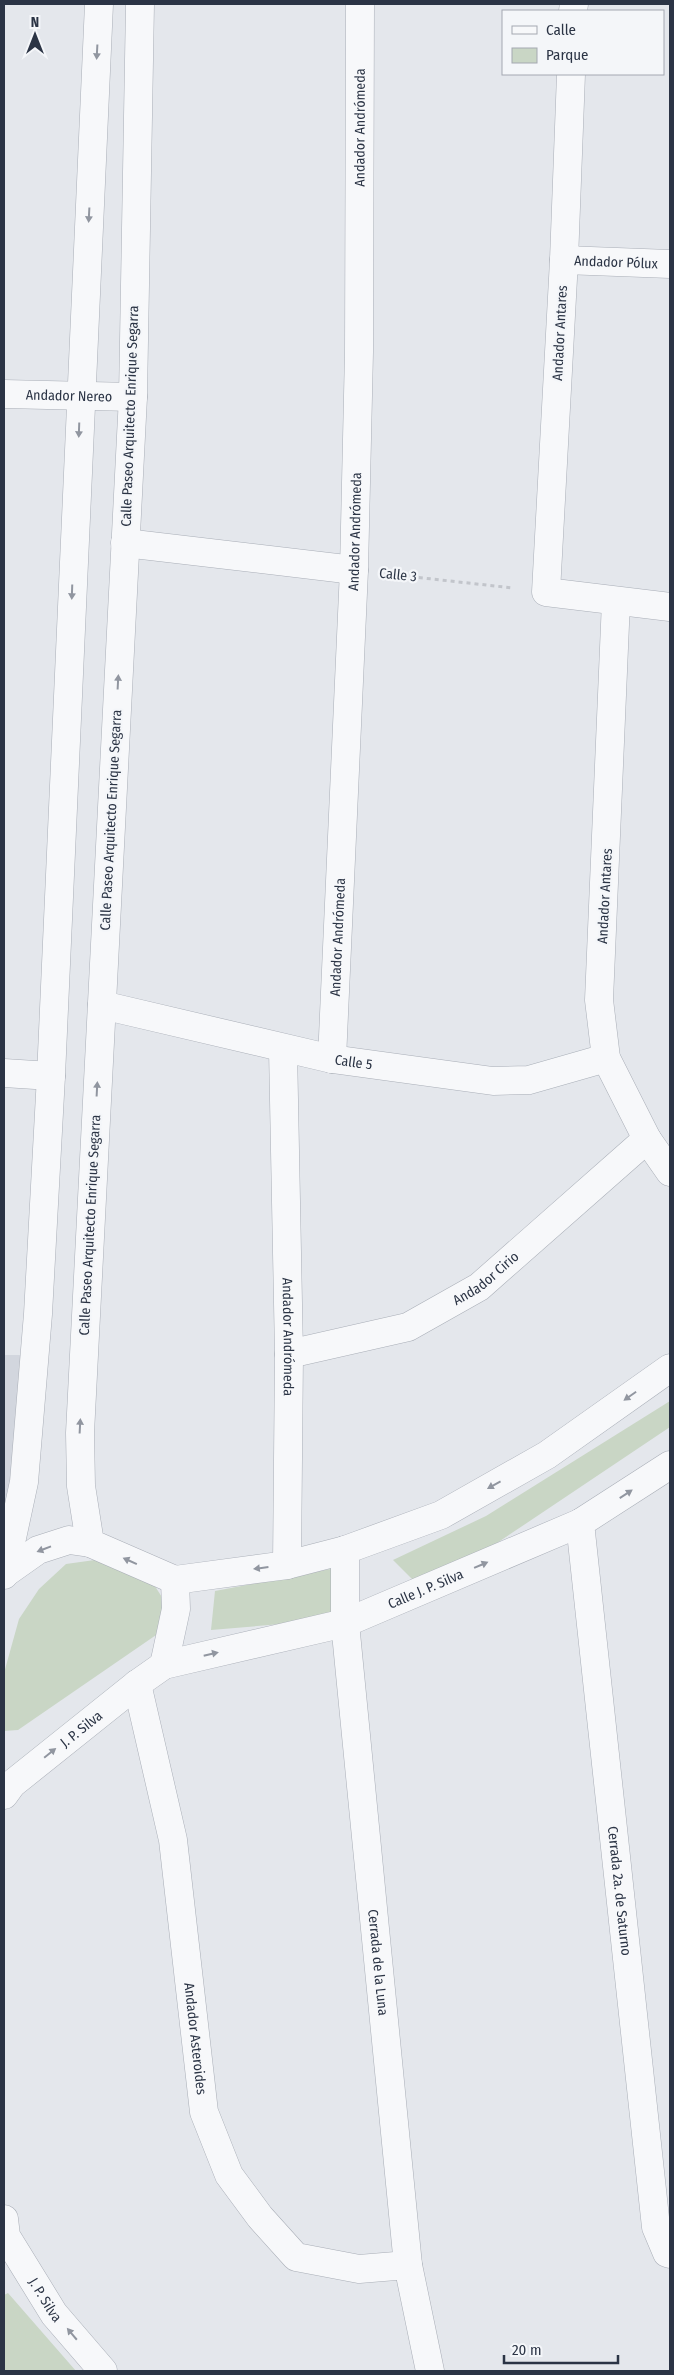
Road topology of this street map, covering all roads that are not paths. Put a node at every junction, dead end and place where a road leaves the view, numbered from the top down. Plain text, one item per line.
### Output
1 (99, 4) edge
2 (140, 4) edge
3 (360, 4) edge
4 (571, 75) edge
5 (564, 260) junction
6 (670, 264) edge
7 (4, 394) edge
8 (80, 396) junction
9 (133, 397) junction
10 (125, 543) junction
11 (354, 570) junction
12 (616, 601) junction
13 (670, 607) edge
14 (102, 1005) junction
15 (283, 1049) junction
16 (606, 1058) junction
17 (332, 1059) junction
18 (4, 1073) edge
19 (51, 1076) junction
20 (647, 1139) junction
21 (670, 1172) edge
22 (289, 1354) junction
23 (670, 1368) edge
24 (670, 1465) edge
25 (580, 1523) junction
26 (90, 1543) junction
27 (346, 1550) junction
28 (288, 1565) junction
29 (4, 1575) edge
30 (175, 1580) junction
31 (346, 1623) junction
32 (164, 1666) junction
33 (137, 1684) junction
34 (6, 1787) edge
35 (5, 2231) edge
36 (670, 2254) edge
37 (408, 2265) junction
38 (103, 2371) edge
39 (430, 2371) edge

1 -> 8 street
2 - 9 street, Calle Paseo Arquitecto Enrique Segarra
3 - 11 street, Andador Andrómeda
4 - 5 street, Andador Antares
5 - 6 street, Andador Pólux
5 - 12 street, Andador Antares
7 - 8 street, Andador Nereo
8 - 9 street, Andador Nereo
8 -> 19 street
9 - 10 street, Calle Paseo Arquitecto Enrique Segarra
10 - 11 street
14 -> 10 street, Calle Paseo Arquitecto Enrique Segarra
11 - 17 street, Andador Andrómeda
12 - 13 street
12 - 16 street, Andador Antares
14 - 15 street, Calle 5
26 -> 14 street, Calle Paseo Arquitecto Enrique Segarra
15 - 17 street, Calle 5
15 - 22 street, Andador Andrómeda
16 - 17 street, Calle 5
16 - 20 street, Andador Antares
18 - 19 street
19 - 29 street
20 - 21 street, Andador Antares
20 - 22 street, Andador Cirio
22 - 28 street, Andador Andrómeda
23 -> 27 street
25 -> 24 street, Calle J. P. Silva
31 -> 25 street, Calle J. P. Silva
25 - 36 street, Cerrada 2a. de Saturno
26 -> 29 street
30 -> 26 street
27 - 28 street
27 - 31 street, Cerrada de la Luna
28 -> 30 street
30 - 32 street
32 -> 31 street, Calle J. P. Silva
31 - 37 street, Cerrada de la Luna
32 - 33 street, J. P. Silva
34 -> 33 street, J. P. Silva
33 - 37 street, Andador Asteroides
38 -> 35 street, J. P. Silva
37 - 39 street, Cerrada de la Luna

